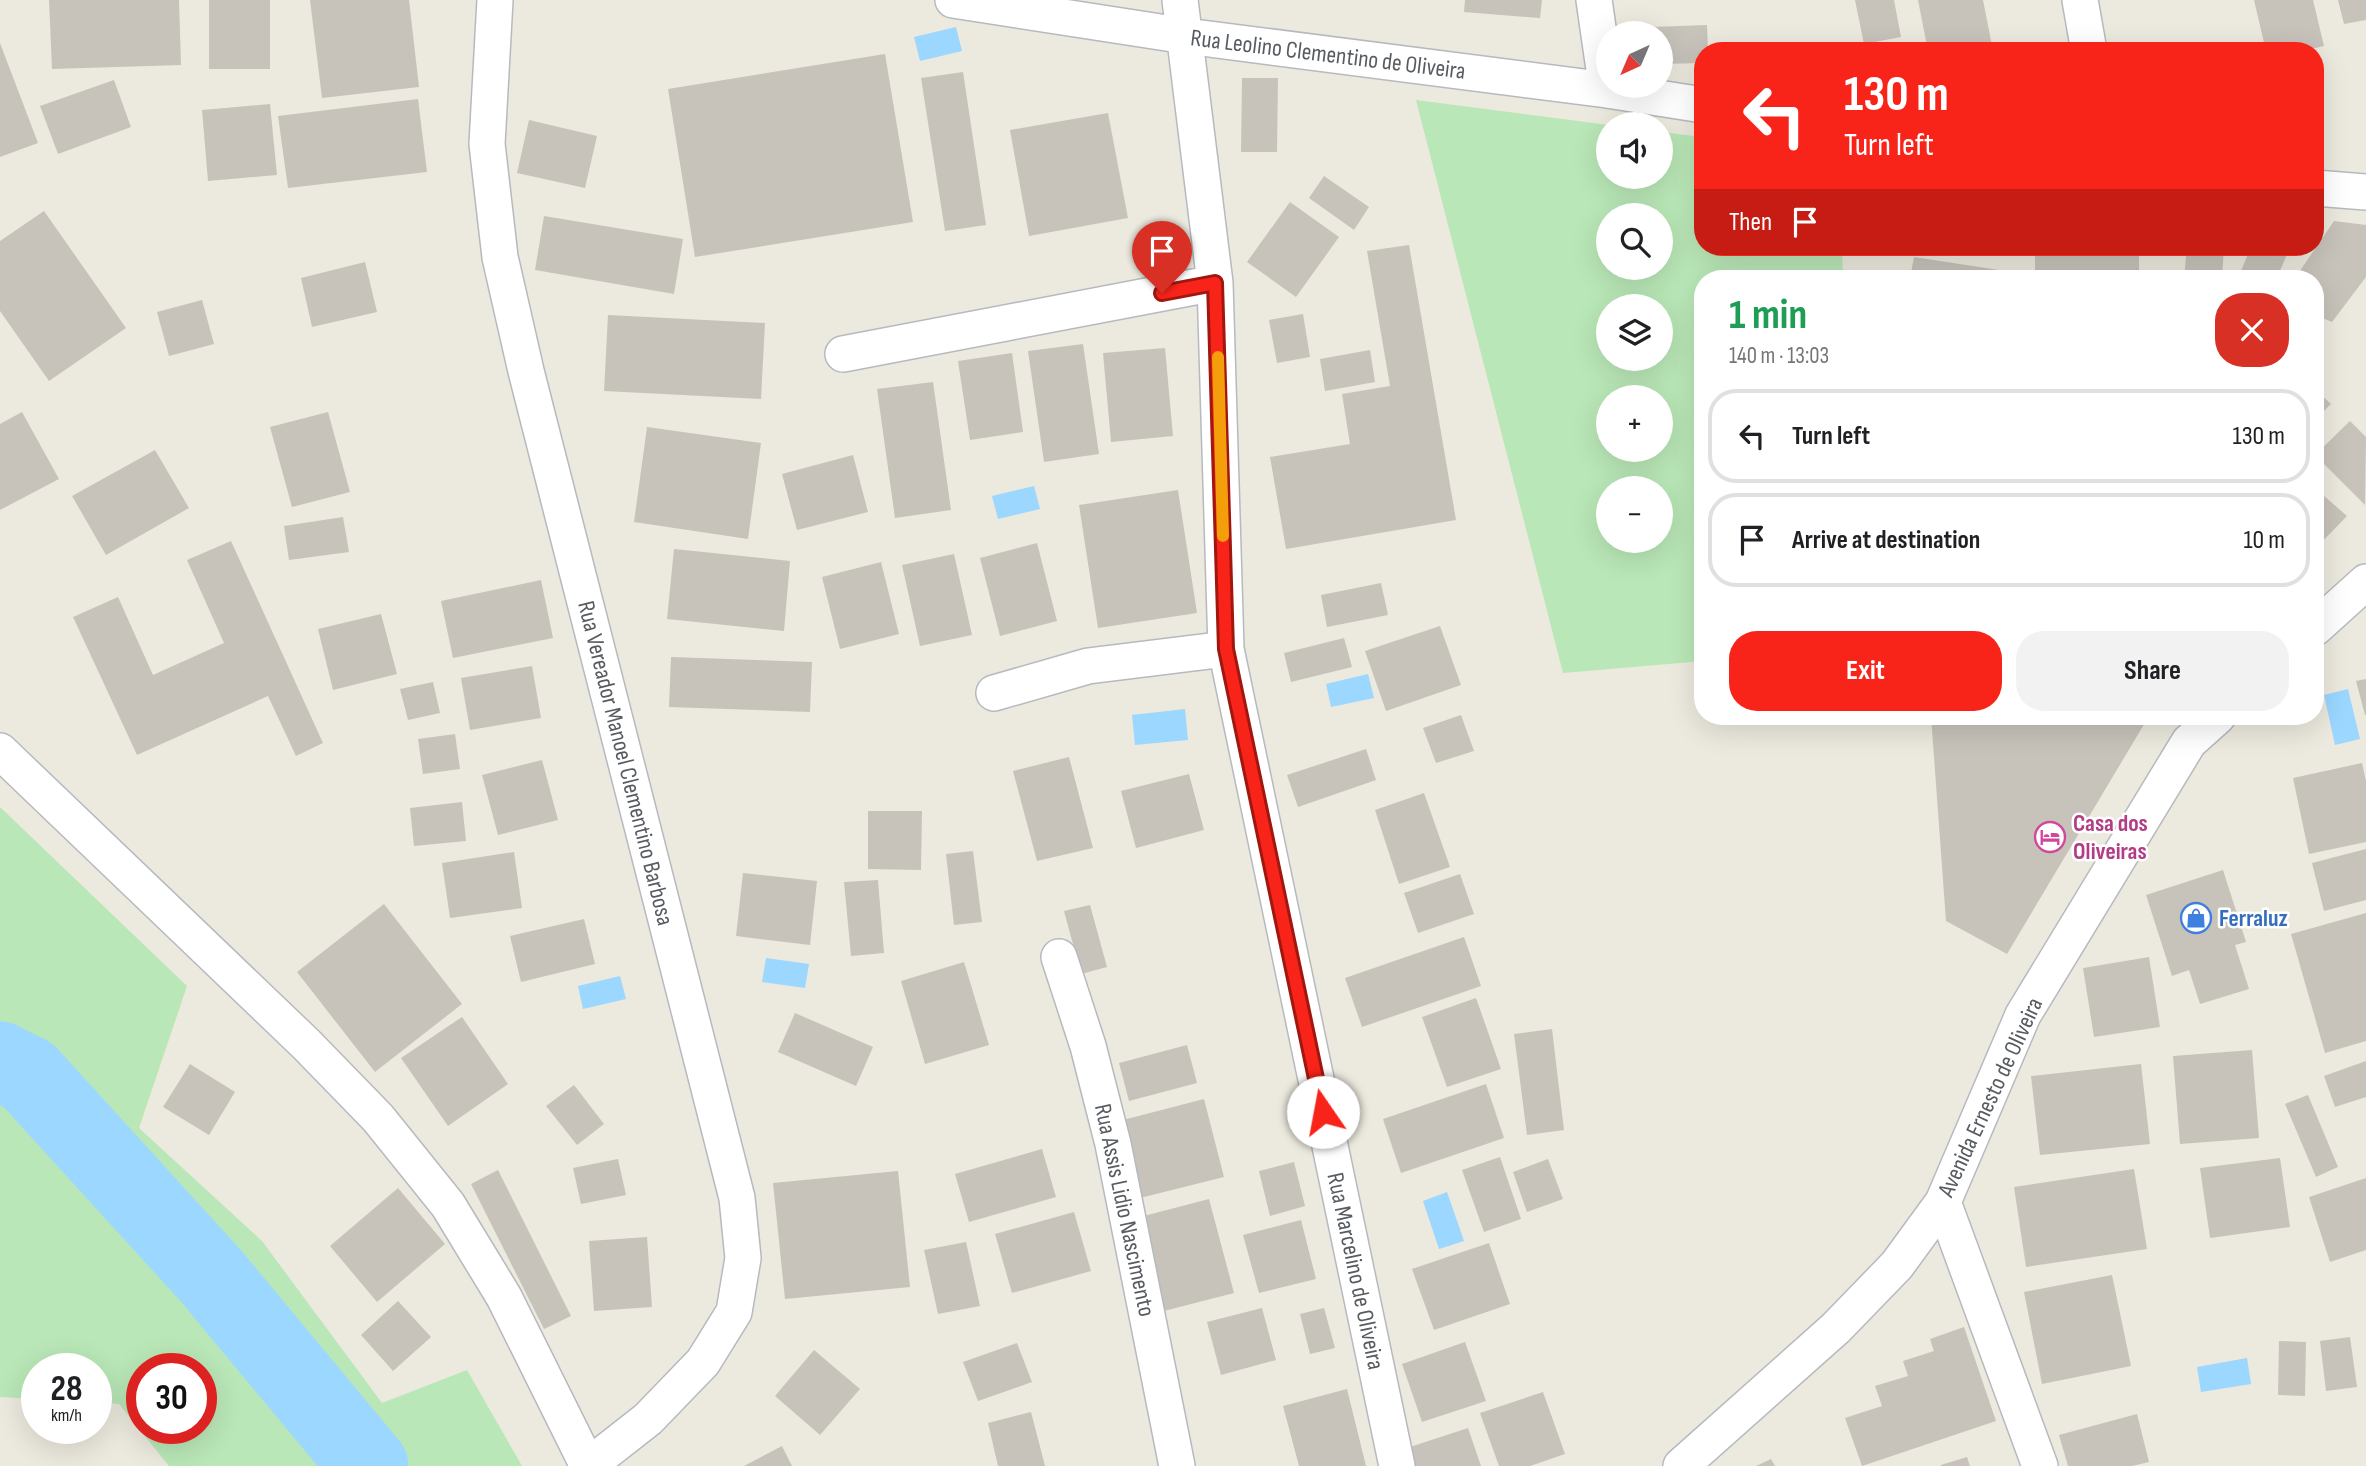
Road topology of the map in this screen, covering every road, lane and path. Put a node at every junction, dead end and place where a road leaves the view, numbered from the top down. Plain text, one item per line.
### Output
1 (495, 0) edge
2 (953, 0) edge
3 (1180, 0) edge
4 (1594, 0) edge
5 (2080, 0) edge
6 (1597, 21) edge
7 (1186, 36) junction
8 (2087, 42) edge
9 (1596, 89) edge
10 (1658, 98) edge
11 (1694, 104) edge
12 (2324, 189) edge
13 (2366, 192) edge
14 (1215, 283) junction
15 (844, 354) dead end
16 (2366, 582) edge
17 (2324, 620) edge
18 (1226, 649) junction
19 (994, 693) dead end
20 (2188, 729) edge
21 (0, 751) edge
22 (1059, 957) dead end
23 (1943, 1202) junction
24 (588, 1466) edge
25 (1177, 1466) edge
26 (1397, 1466) edge
27 (1681, 1466) edge
28 (2040, 1466) edge

1 - 24 street, Rua Vereador Manoel Clementino Barbosa
2 - 7 street, Rua Leolino Clementino de Oliveira
3 - 7 street, Rua Marcelino de Oliveira
4 - 6 street
5 - 8 street
7 - 9 street, Rua Leolino Clementino de Oliveira
7 - 14 street, Rua Marcelino de Oliveira
10 - 11 street, Rua Leolino Clementino de Oliveira
12 - 13 street
14 - 15 street
14 - 18 street, Rua Marcelino de Oliveira
16 - 17 street
18 - 19 street
18 - 26 street, Rua Marcelino de Oliveira
20 - 23 street, Avenida Ernesto de Oliveira
21 - 24 street
22 - 25 street, Rua Assis Lidio Nascimento
23 - 27 street, Avenida Ernesto de Oliveira
23 - 28 street

